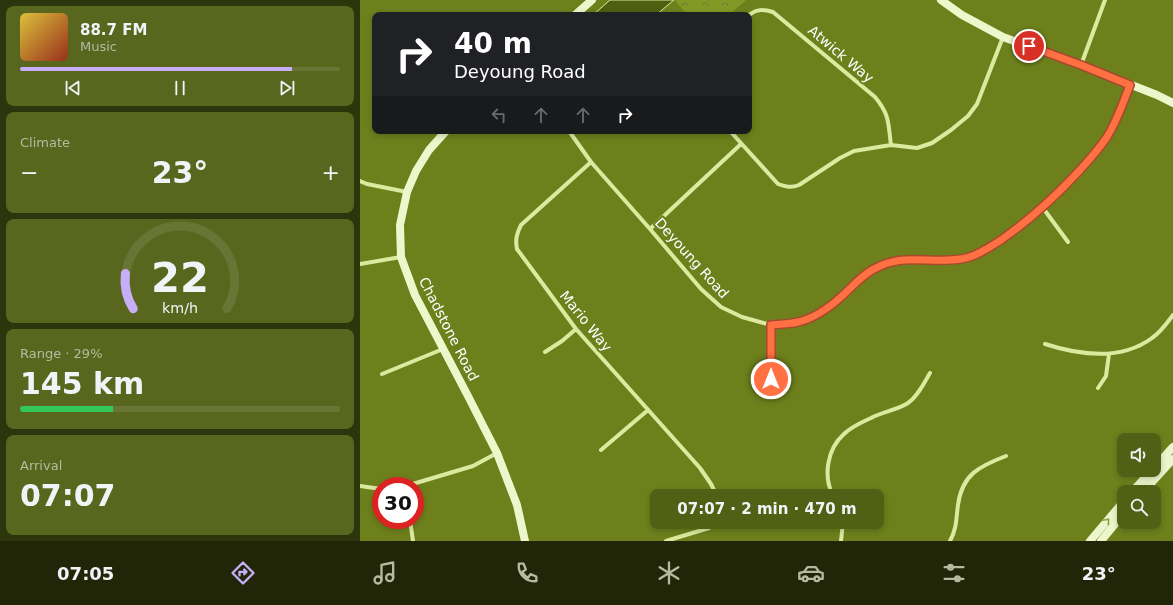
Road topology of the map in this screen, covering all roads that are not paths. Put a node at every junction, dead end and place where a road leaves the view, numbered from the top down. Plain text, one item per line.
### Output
1 (592, 0) edge
2 (940, 0) edge
3 (1105, 0) edge
4 (578, 12) edge
5 (752, 13) edge
6 (1003, 37) junction
7 (1081, 65) junction
8 (1130, 85) junction
9 (1173, 102) edge
10 (443, 134) edge
11 (571, 134) edge
12 (733, 134) edge
13 (742, 144) junction
14 (891, 144) junction
15 (590, 162) junction
16 (360, 181) edge
17 (407, 192) junction
18 (1043, 208) junction
19 (650, 229) junction
20 (1068, 242) dead end
21 (401, 257) junction
22 (360, 264) edge
23 (1173, 315) edge
24 (771, 325) junction
25 (576, 329) junction
26 (1045, 344) dead end
27 (443, 349) junction
28 (545, 352) dead end
29 (1109, 354) junction
30 (930, 373) dead end
31 (382, 374) dead end
32 (771, 379) dead end
33 (1098, 388) dead end
34 (648, 410) junction
35 (1173, 447) edge
36 (601, 450) dead end
37 (497, 454) junction
38 (1006, 456) dead end
39 (1173, 459) edge
40 (1161, 460) edge
41 (1146, 477) edge
42 (424, 481) edge
43 (1138, 485) edge
44 (1149, 485) edge
45 (360, 486) edge
46 (372, 488) edge
47 (714, 489) edge
48 (829, 489) edge
49 (1117, 509) edge
50 (1117, 522) edge
51 (411, 529) edge
52 (706, 529) edge
53 (842, 529) edge
54 (412, 541) edge
55 (525, 541) edge
56 (666, 541) edge
57 (841, 541) edge
58 (950, 541) edge
59 (1090, 541) edge
60 (1101, 541) edge

1 - 4 street
2 - 6 street
3 - 7 street
5 - 14 street, Atwick Way
6 - 7 street
6 - 14 street
7 - 8 street
8 - 9 street
8 - 18 street, Deyoung Road
10 - 17 street, Chadstone Road
11 - 15 street, Deyoung Road
12 - 13 street
13 - 14 street
13 - 19 street
15 - 19 street, Deyoung Road
15 - 25 street, Mario Way
16 - 17 street
17 - 21 street, Chadstone Road
18 - 20 street
18 - 24 street, Deyoung Road
19 - 24 street, Deyoung Road
21 - 22 street
21 - 27 street, Chadstone Road
23 - 29 street
24 - 32 street
25 - 28 street
25 - 34 street, Mario Way
26 - 29 street
27 - 31 street
27 - 37 street, Chadstone Road
29 - 33 street
30 - 48 street
34 - 36 street
34 - 47 street, Mario Way
35 - 40 street
37 - 42 street
37 - 55 street, Chadstone Road
38 - 58 street
39 - 44 street
41 - 43 street
45 - 46 street
59 -> 49 street
50 - 60 street
51 - 54 street
52 - 56 street
53 - 57 street

